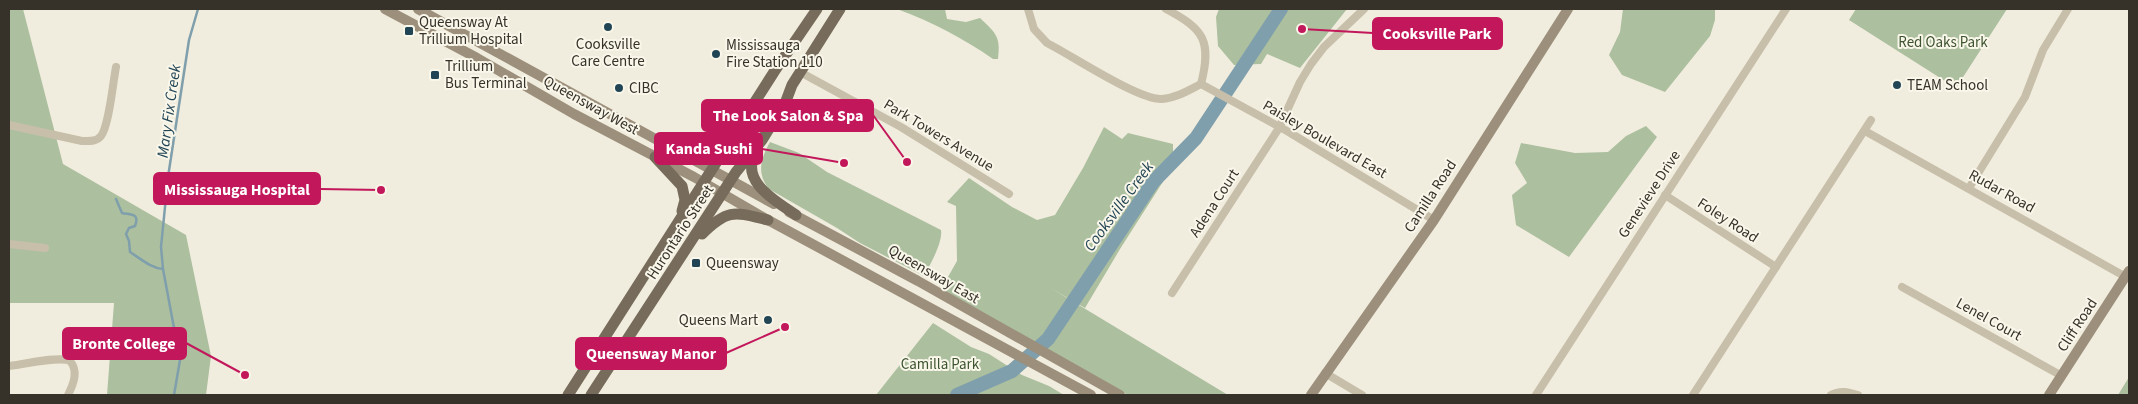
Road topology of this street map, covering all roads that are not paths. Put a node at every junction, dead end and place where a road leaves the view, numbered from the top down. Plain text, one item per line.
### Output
1 (385, 9) edge
2 (418, 9) edge
3 (817, 9) edge
4 (840, 9) edge
5 (1028, 9) edge
6 (1166, 9) edge
7 (1364, 9) edge
8 (1568, 9) edge
9 (1786, 9) edge
10 (2068, 9) edge
11 (116, 67) dead end
12 (800, 72) junction
13 (1205, 86) junction
14 (1871, 120) dead end
15 (9, 125) edge
16 (1279, 128) junction
17 (738, 130) junction
18 (1865, 130) junction
19 (762, 140) junction
20 (673, 150) junction
21 (655, 157) junction
22 (712, 170) junction
23 (731, 180) junction
24 (704, 182) junction
25 (1970, 188) junction
26 (723, 194) junction
27 (1009, 194) dead end
28 (1665, 195) junction
29 (796, 215) junction
30 (768, 220) junction
31 (1434, 220) junction
32 (678, 222) junction
33 (9, 244) edge
34 (45, 248) dead end
35 (689, 248) junction
36 (1776, 267) junction
37 (2128, 274) edge
38 (1902, 287) dead end
39 (1172, 294) dead end
40 (9, 366) edge
41 (1325, 373) junction
42 (2062, 376) junction
43 (68, 395) edge
44 (568, 395) edge
45 (591, 395) edge
46 (1091, 395) edge
47 (1120, 395) edge
48 (1311, 395) edge
49 (1362, 395) edge
50 (1536, 395) edge
51 (1693, 395) edge
52 (1831, 395) edge
53 (1858, 395) edge
54 (2049, 395) edge

1 - 21 main road, Queensway West
2 - 20 main road, Queensway West
3 - 17 main road, Hurontario Street
4 - 12 main road, Hurontario Street
5 - 13 street
6 - 13 street
7 - 16 street, Adena Court
8 - 31 main road, Camilla Road
9 - 28 street, Genevieve Drive
10 - 25 street
11 - 15 street
12 - 19 main road, Hurontario Street
12 - 27 street, Park Towers Avenue
13 - 16 street, Paisley Boulevard East
14 - 18 street
16 - 31 street, Paisley Boulevard East
16 - 39 street, Adena Court
17 - 20 main road
17 - 22 main road, Hurontario Street
18 - 25 street, Rudar Road
18 - 36 street
19 - 23 main road, Hurontario Street
19 - 29 main road
20 - 22 main road, Queensway West
21 - 24 main road, Queensway West
21 - 32 main road
22 - 23 main road
22 - 24 main road, Hurontario Street
23 - 26 main road, Hurontario Street
23 - 29 main road, Queensway East
24 - 26 main road
24 - 32 main road, Hurontario Street
25 - 37 street, Rudar Road
26 - 30 main road, Queensway East
26 - 35 main road, Hurontario Street
28 - 36 street, Foley Road
28 - 50 street, Genevieve Drive
29 - 47 main road, Queensway East
30 - 35 main road
30 - 46 main road, Queensway East
31 - 41 main road, Camilla Road
32 - 44 main road, Hurontario Street
33 - 34 street
35 - 45 main road, Hurontario Street
36 - 51 street
37 - 42 main road, Cliff Road
38 - 42 street, Lenel Court
40 - 43 street
41 - 48 main road, Camilla Road
41 - 49 street
42 - 54 main road, Cliff Road
52 - 53 street

